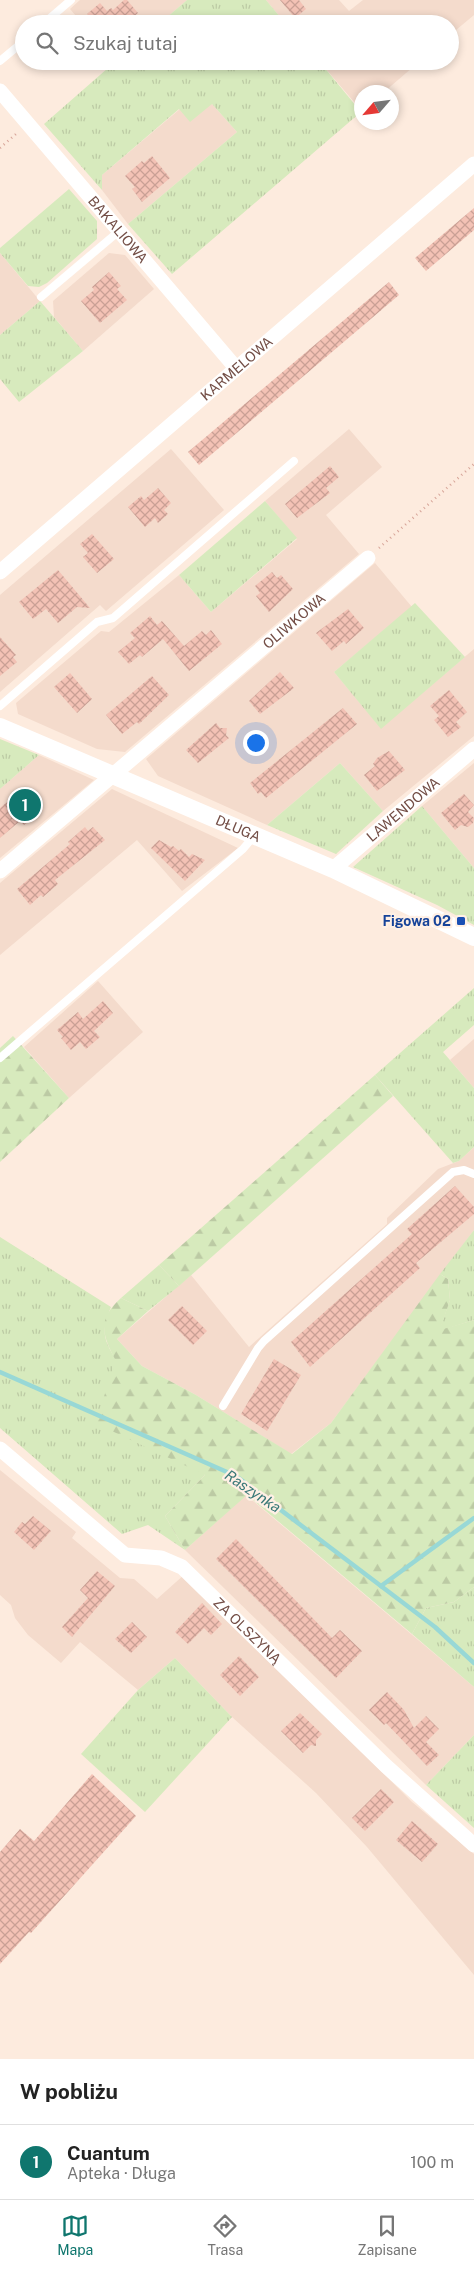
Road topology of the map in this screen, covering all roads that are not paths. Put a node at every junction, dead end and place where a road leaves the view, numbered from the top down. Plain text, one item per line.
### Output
1 (71, 0) edge
2 (54, 15) edge
3 (15, 48) edge
4 (0, 61) edge
5 (0, 91) edge
6 (474, 164) edge
7 (118, 232) junction
8 (41, 297) dead end
9 (236, 368) junction
10 (294, 461) dead end
11 (368, 558) road end
12 (0, 572) edge
13 (0, 706) edge
14 (0, 727) edge
15 (474, 749) edge
16 (113, 776) junction
17 (253, 836) junction
18 (333, 869) junction
19 (0, 871) edge
20 (474, 937) edge
21 (0, 1058) edge
22 (474, 1174) edge
23 (223, 1406) dead end
24 (0, 1449) edge
25 (474, 1845) edge

1 - 2 lane
3 - 4 lane
5 - 7 street, BAKALIOWA
6 - 9 street, KARMELOWA
7 - 8 lane
7 - 9 street, BAKALIOWA
9 - 12 street, KARMELOWA
10 - 13 lane
11 - 16 street, OLIWKOWA
14 - 16 street, DŁUGA
15 - 18 street, LAWENDOWA
16 - 17 street, DŁUGA
16 - 19 street, OLIWKOWA
17 - 18 street, DŁUGA
17 - 21 lane
18 - 20 street, DŁUGA
22 - 23 lane
24 - 25 street, ZA OLSZYNĄ

